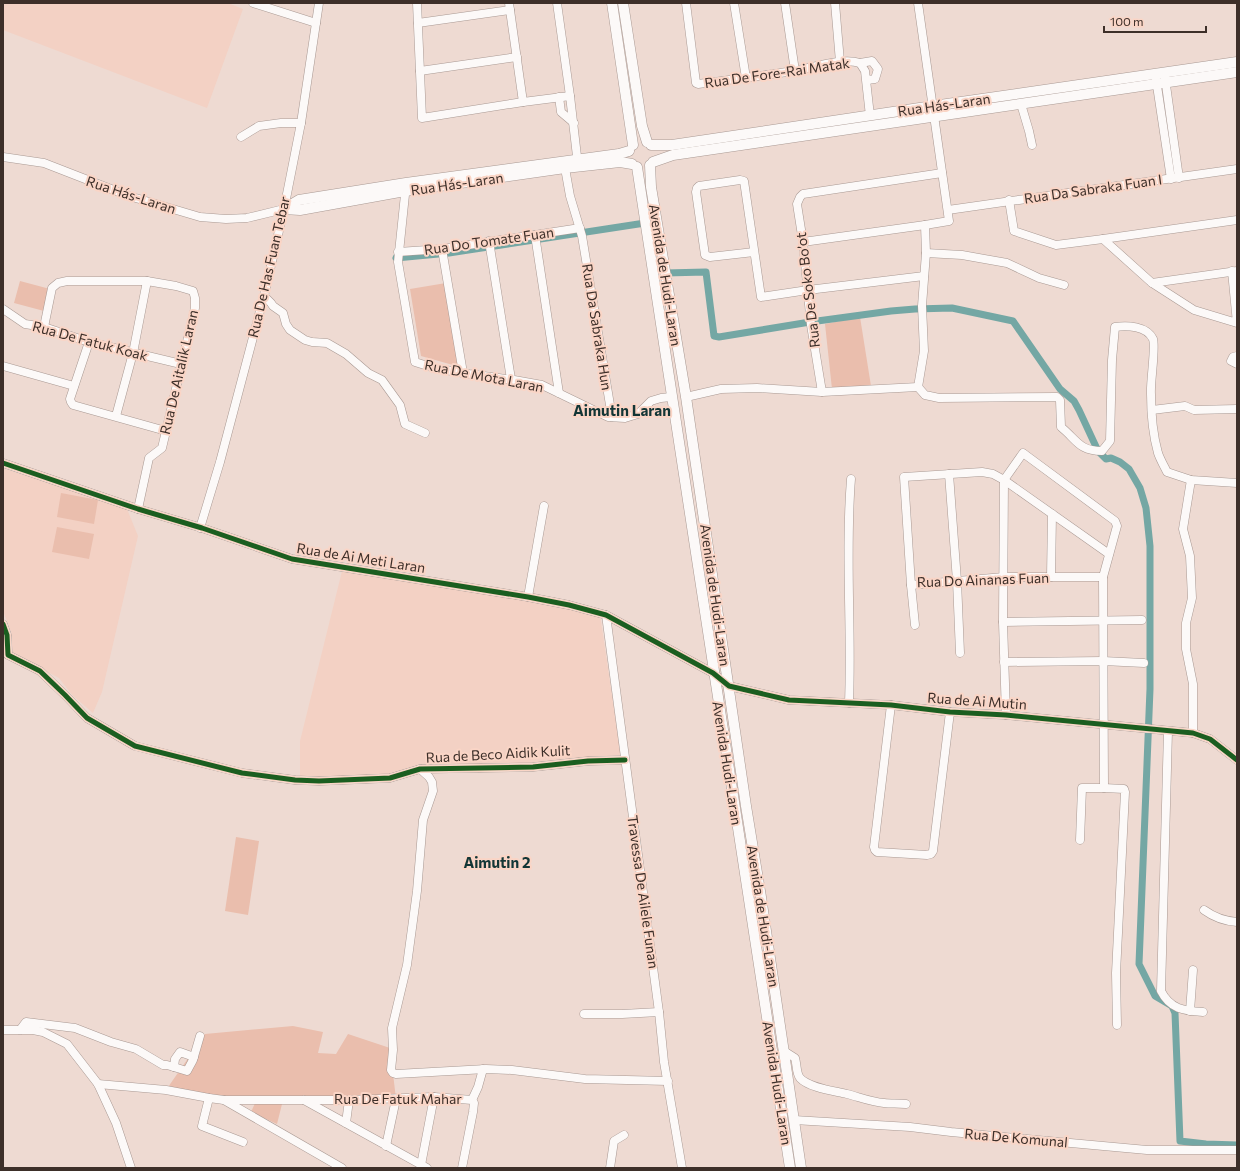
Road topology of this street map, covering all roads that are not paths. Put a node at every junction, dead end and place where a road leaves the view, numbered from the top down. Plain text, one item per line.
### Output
1 (253, 3) edge
2 (319, 3) edge
3 (417, 3) edge
4 (557, 3) edge
5 (612, 3) edge
6 (623, 3) edge
7 (686, 3) edge
8 (734, 3) edge
9 (785, 3) edge
10 (835, 3) edge
11 (918, 3) edge
12 (510, 6) edge
13 (316, 23) junction
14 (418, 23) junction
15 (517, 57) junction
16 (840, 62) junction
17 (860, 62) junction
18 (1237, 62) edge
19 (420, 71) junction
20 (795, 71) junction
21 (1237, 72) edge
22 (746, 78) junction
23 (1161, 79) junction
24 (867, 80) junction
25 (570, 96) junction
26 (559, 97) junction
27 (523, 102) junction
28 (1021, 104) junction
29 (933, 106) junction
30 (935, 117) junction
31 (865, 120) junction
32 (301, 123) junction
33 (574, 123) junction
34 (241, 137) dead end
35 (649, 144) junction
36 (1032, 144) dead end
37 (631, 148) junction
38 (3, 158) edge
39 (578, 163) junction
40 (652, 164) junction
41 (635, 165) junction
42 (565, 168) junction
43 (1237, 169) edge
44 (942, 173) junction
45 (1175, 178) junction
46 (406, 187) junction
47 (1009, 200) junction
48 (284, 209) junction
49 (948, 210) junction
50 (1237, 220) edge
51 (925, 225) junction
52 (580, 228) junction
53 (536, 239) junction
54 (1103, 239) junction
55 (803, 242) junction
56 (490, 245) junction
57 (398, 252) junction
58 (754, 252) junction
59 (443, 253) junction
60 (926, 253) junction
61 (1234, 271) edge
62 (924, 276) junction
63 (147, 280) junction
64 (1152, 283) junction
65 (1064, 285) dead end
66 (808, 290) junction
67 (264, 296) junction
68 (3, 310) edge
69 (1237, 324) edge
70 (44, 327) junction
71 (89, 342) junction
72 (133, 353) junction
73 (1237, 356) edge
74 (181, 364) junction
75 (1237, 364) edge
76 (3, 366) edge
77 (463, 373) junction
78 (511, 379) junction
79 (74, 386) junction
80 (918, 387) junction
81 (822, 392) junction
82 (559, 393) junction
83 (671, 397) junction
84 (686, 397) junction
85 (1237, 409) edge
86 (1152, 410) junction
87 (116, 416) junction
88 (612, 418) junction
89 (166, 431) junction
90 (425, 433) dead end
91 (3, 462) edge
92 (949, 474) junction
93 (851, 479) dead end
94 (1004, 480) junction
95 (1191, 480) junction
96 (1237, 483) edge
97 (544, 506) dead end
98 (138, 509) junction
99 (1052, 514) junction
100 (200, 528) junction
101 (1109, 554) junction
102 (1004, 577) junction
103 (1052, 577) junction
104 (1103, 577) junction
105 (957, 581) junction
106 (911, 585) junction
107 (528, 596) junction
108 (606, 615) junction
109 (1142, 620) dead end
110 (1103, 621) junction
111 (1003, 622) junction
112 (3, 624) edge
113 (915, 625) dead end
114 (960, 653) dead end
115 (1103, 661) junction
116 (1004, 662) junction
117 (1144, 663) dead end
118 (713, 673) junction
119 (729, 686) junction
120 (849, 703) junction
121 (891, 706) junction
122 (950, 712) junction
123 (1006, 714) junction
124 (1104, 725) junction
125 (1168, 731) junction
126 (1194, 733) junction
127 (625, 760) junction
128 (1237, 760) edge
129 (420, 769) junction
130 (1104, 788) junction
131 (1080, 840) dead end
132 (1204, 910) dead end
133 (1237, 922) edge
134 (1194, 970) dead end
135 (1190, 1011) junction
136 (659, 1012) junction
137 (1203, 1012) dead end
138 (584, 1014) dead end
139 (1117, 1025) dead end
140 (3, 1030) edge
141 (20, 1030) junction
142 (200, 1036) dead end
143 (784, 1051) junction
144 (194, 1057) junction
145 (174, 1067) junction
146 (483, 1069) junction
147 (668, 1081) junction
148 (98, 1084) junction
149 (434, 1097) junction
150 (209, 1098) junction
151 (303, 1099) junction
152 (396, 1099) junction
153 (224, 1100) junction
154 (350, 1100) junction
155 (472, 1100) junction
156 (906, 1104) dead end
157 (794, 1120) junction
158 (346, 1123) junction
159 (624, 1135) dead end
160 (242, 1142) dead end
161 (386, 1146) junction
162 (1237, 1150) edge
163 (424, 1166) edge
164 (131, 1168) edge
165 (342, 1168) edge
166 (462, 1168) edge
167 (610, 1168) edge
168 (682, 1168) edge
169 (790, 1168) edge
170 (801, 1168) edge

1 - 13 street
2 - 13 street, Rua De Has Fuan Tebar
3 - 14 street
4 - 25 street
5 - 37 main road
6 - 35 main road
7 - 22 street, Rua De Fore-Rai Matak
8 - 22 street
9 - 20 street
10 - 16 street
11 - 29 street
12 - 14 street
12 - 15 street
13 - 32 street, Rua De Has Fuan Tebar
14 - 19 street
15 - 19 street
15 - 27 street
16 - 17 street, Rua De Fore-Rai Matak
16 - 20 street, Rua De Fore-Rai Matak
17 - 24 street, Rua De Fore-Rai Matak
17 - 24 street
18 - 23 main road, Rua Hás-Laran
19 - 27 street
20 - 22 street, Rua De Fore-Rai Matak
21 - 23 main road, Rua Hás-Laran
23 - 28 main road, Rua Hás-Laran
23 - 29 main road, Rua Hás-Laran
23 - 45 street
24 - 31 street, Rua De Fore-Rai Matak
25 - 26 street
25 - 33 street
26 - 27 street
26 - 33 street
28 - 30 main road, Rua Hás-Laran
28 - 36 street
29 - 30 street
29 - 31 main road, Rua Hás-Laran
30 - 31 main road, Rua Hás-Laran
30 - 44 street
31 - 35 main road, Rua Hás-Laran
31 - 40 main road, Rua Hás-Laran
32 - 34 street
32 - 48 street, Rua De Has Fuan Tebar
33 - 39 street
35 - 37 main road
35 - 40 main road
37 - 39 main road, Rua Hás-Laran
37 - 41 main road
38 - 48 street, Rua Hás-Laran
39 - 41 main road, Rua Hás-Laran
39 - 42 main road, Rua Hás-Laran
39 - 46 main road, Rua Hás-Laran
40 - 41 main road
40 - 84 main road, Avenida de Hudi-Laran
41 - 83 main road, Avenida Hudi-Laran
42 - 46 main road, Rua Hás-Laran
42 - 52 street
43 - 45 street, Rua Da Sabraka Fuan I
44 - 49 street
44 - 55 street, Rua De Soko Bo’ot
45 - 47 street, Rua Da Sabraka Fuan I
46 - 48 main road, Rua Hás-Laran
46 - 57 street, Rua De Mota Laran
47 - 49 street, Rua Da Sabraka Fuan I
47 - 54 street
48 - 67 street, Rua De Has Fuan Tebar
49 - 51 street
50 - 54 street
51 - 55 street
51 - 60 street
52 - 53 street, Rua Do Tomate Fuan
52 - 88 street, Rua Da Sabraka Hun
53 - 56 street, Rua Do Tomate Fuan
53 - 82 street
54 - 64 street
55 - 66 street, Rua De Soko Bo’ot
56 - 59 street, Rua Do Tomate Fuan
56 - 78 street
57 - 59 street, Rua Do Tomate Fuan
57 - 77 street, Rua De Mota Laran
58 - 58 street
58 - 66 street
59 - 77 street
60 - 62 street
60 - 65 street
61 - 64 street
61 - 69 street
62 - 66 street
62 - 80 street
63 - 70 street, Rua De Aitalik Laran
63 - 72 street
63 - 74 street, Rua De Aitalik Laran
64 - 69 street
66 - 81 street, Rua De Soko Bo’ot
67 - 90 street
67 - 100 street, Rua De Has Fuan Tebar
68 - 70 street, Rua De Fatuk Koak
70 - 71 street, Rua De Fatuk Koak
71 - 72 street, Rua De Fatuk Koak
71 - 79 street
72 - 74 street, Rua De Fatuk Koak
72 - 87 street
73 - 75 street
74 - 89 street, Rua De Aitalik Laran
76 - 79 street
77 - 78 street, Rua De Mota Laran
78 - 82 street, Rua De Mota Laran
79 - 87 street
80 - 81 street
80 - 86 street
81 - 84 street
82 - 88 street, Rua De Mota Laran
83 - 88 street, Rua De Mota Laran
83 - 118 main road, Avenida Hudi-Laran
84 - 119 main road, Avenida de Hudi-Laran
85 - 86 street
86 - 95 street
87 - 89 street
89 - 98 street, Rua De Aitalik Laran
91 - 98 street, Rua de Ai Meti Laran
92 - 94 street, Rua Do Ainanas Fuan
92 - 105 street
92 - 106 street, Rua Do Ainanas Fuan
93 - 120 street
94 - 99 street, Rua Do Ainanas Fuan
94 - 101 street
94 - 102 street
95 - 96 street
95 - 126 street
97 - 107 street
98 - 100 street, Rua de Ai Meti Laran
99 - 101 street, Rua Do Ainanas Fuan
99 - 103 street
100 - 107 street, Rua de Ai Meti Laran
101 - 104 street
102 - 103 street, Rua Do Ainanas Fuan
102 - 105 street, Rua Do Ainanas Fuan
102 - 111 street
103 - 104 street, Rua Do Ainanas Fuan
104 - 110 street
105 - 106 street, Rua Do Ainanas Fuan
105 - 114 street
106 - 113 street
107 - 108 street, Rua de Ai Meti Laran
108 - 118 street, Rua de Ai Meti Laran
108 - 127 street, Travessa De Ailele Funan
109 - 110 street
110 - 111 street
110 - 115 street
111 - 116 street
112 - 129 street, Rua de Beco Aidik Kulit
115 - 116 street
115 - 117 street
115 - 124 street
116 - 123 street
118 - 119 street, Rua de Ai Mutin
118 - 169 main road, Avenida Hudi-Laran
119 - 120 street, Rua de Ai Mutin
119 - 143 main road, Avenida de Hudi-Laran
120 - 121 street, Rua de Ai Mutin
121 - 122 street, Rua de Ai Mutin
121 - 122 street
122 - 123 street, Rua de Ai Mutin
123 - 124 street, Rua de Ai Mutin
124 - 125 street, Rua de Ai Mutin
124 - 130 street
125 - 126 street, Rua de Ai Mutin
125 - 135 street
126 - 128 street, Rua de Ai Mutin
127 - 129 street, Rua de Beco Aidik Kulit
127 - 136 street, Travessa De Ailele Funan
129 - 146 street
130 - 131 street
130 - 139 street
132 - 133 street
134 - 135 street
135 - 137 street
136 - 138 street
136 - 147 street, Travessa De Ailele Funan
140 - 141 street
141 - 145 street
141 - 148 street
142 - 144 street
143 - 156 street
143 - 157 main road, Avenida de Hudi-Laran
144 - 145 street
144 - 145 street
146 - 147 street
146 - 155 street
147 - 168 street, Travessa De Ailele Funan
148 - 150 street
148 - 164 street
149 - 152 street, Rua De Fatuk Mahar
149 - 155 street, Rua De Fatuk Mahar
149 - 163 street
150 - 153 street
150 - 160 street
151 - 153 street, Rua De Fatuk Mahar
151 - 154 street, Rua De Fatuk Mahar
151 - 158 street, Rua De Fatuk Mahar
152 - 154 street, Rua De Fatuk Mahar
152 - 161 street
153 - 165 street
154 - 158 street
155 - 166 street, Rua De Fatuk Mahar
157 - 162 street, Rua De Komunal
157 - 170 main road, Avenida de Hudi-Laran
158 - 161 street, Rua De Fatuk Mahar
159 - 167 street
161 - 163 street, Rua De Fatuk Mahar

